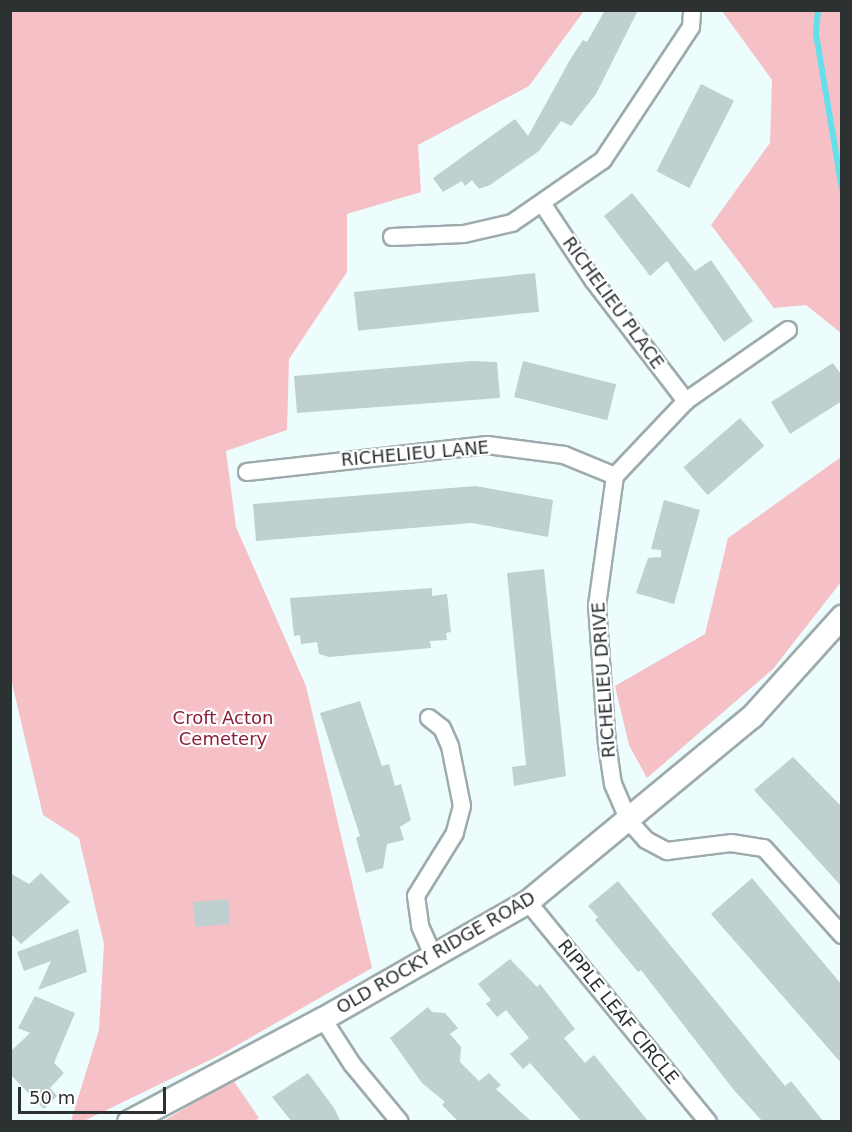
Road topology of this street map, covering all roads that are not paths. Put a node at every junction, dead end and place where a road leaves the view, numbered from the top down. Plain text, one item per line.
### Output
1 (692, 12) dead end
2 (542, 203) junction
3 (392, 237) dead end
4 (788, 330) dead end
5 (686, 401) junction
6 (248, 472) dead end
7 (615, 476) junction
8 (842, 617) edge
9 (429, 718) dead end
10 (629, 820) junction
11 (528, 902) junction
12 (842, 935) edge
13 (434, 957) junction
14 (323, 1019) junction
15 (129, 1122) edge
16 (400, 1122) edge
17 (708, 1122) edge

1 - 2 street
2 - 3 street
2 - 5 street, RICHELIEU PLACE
4 - 5 street
5 - 7 street
6 - 7 street, RICHELIEU LANE
7 - 10 street, RICHELIEU DRIVE
8 - 10 street, OLD ROCKY RIDGE ROAD
9 - 13 street
10 - 11 street, OLD ROCKY RIDGE ROAD
10 - 12 street, RICHELIEU DRIVE
11 - 13 street, OLD ROCKY RIDGE ROAD
11 - 17 street, RIPPLE LEAF CIRCLE
13 - 14 street, OLD ROCKY RIDGE ROAD
14 - 15 street, OLD ROCKY RIDGE ROAD
14 - 16 street

